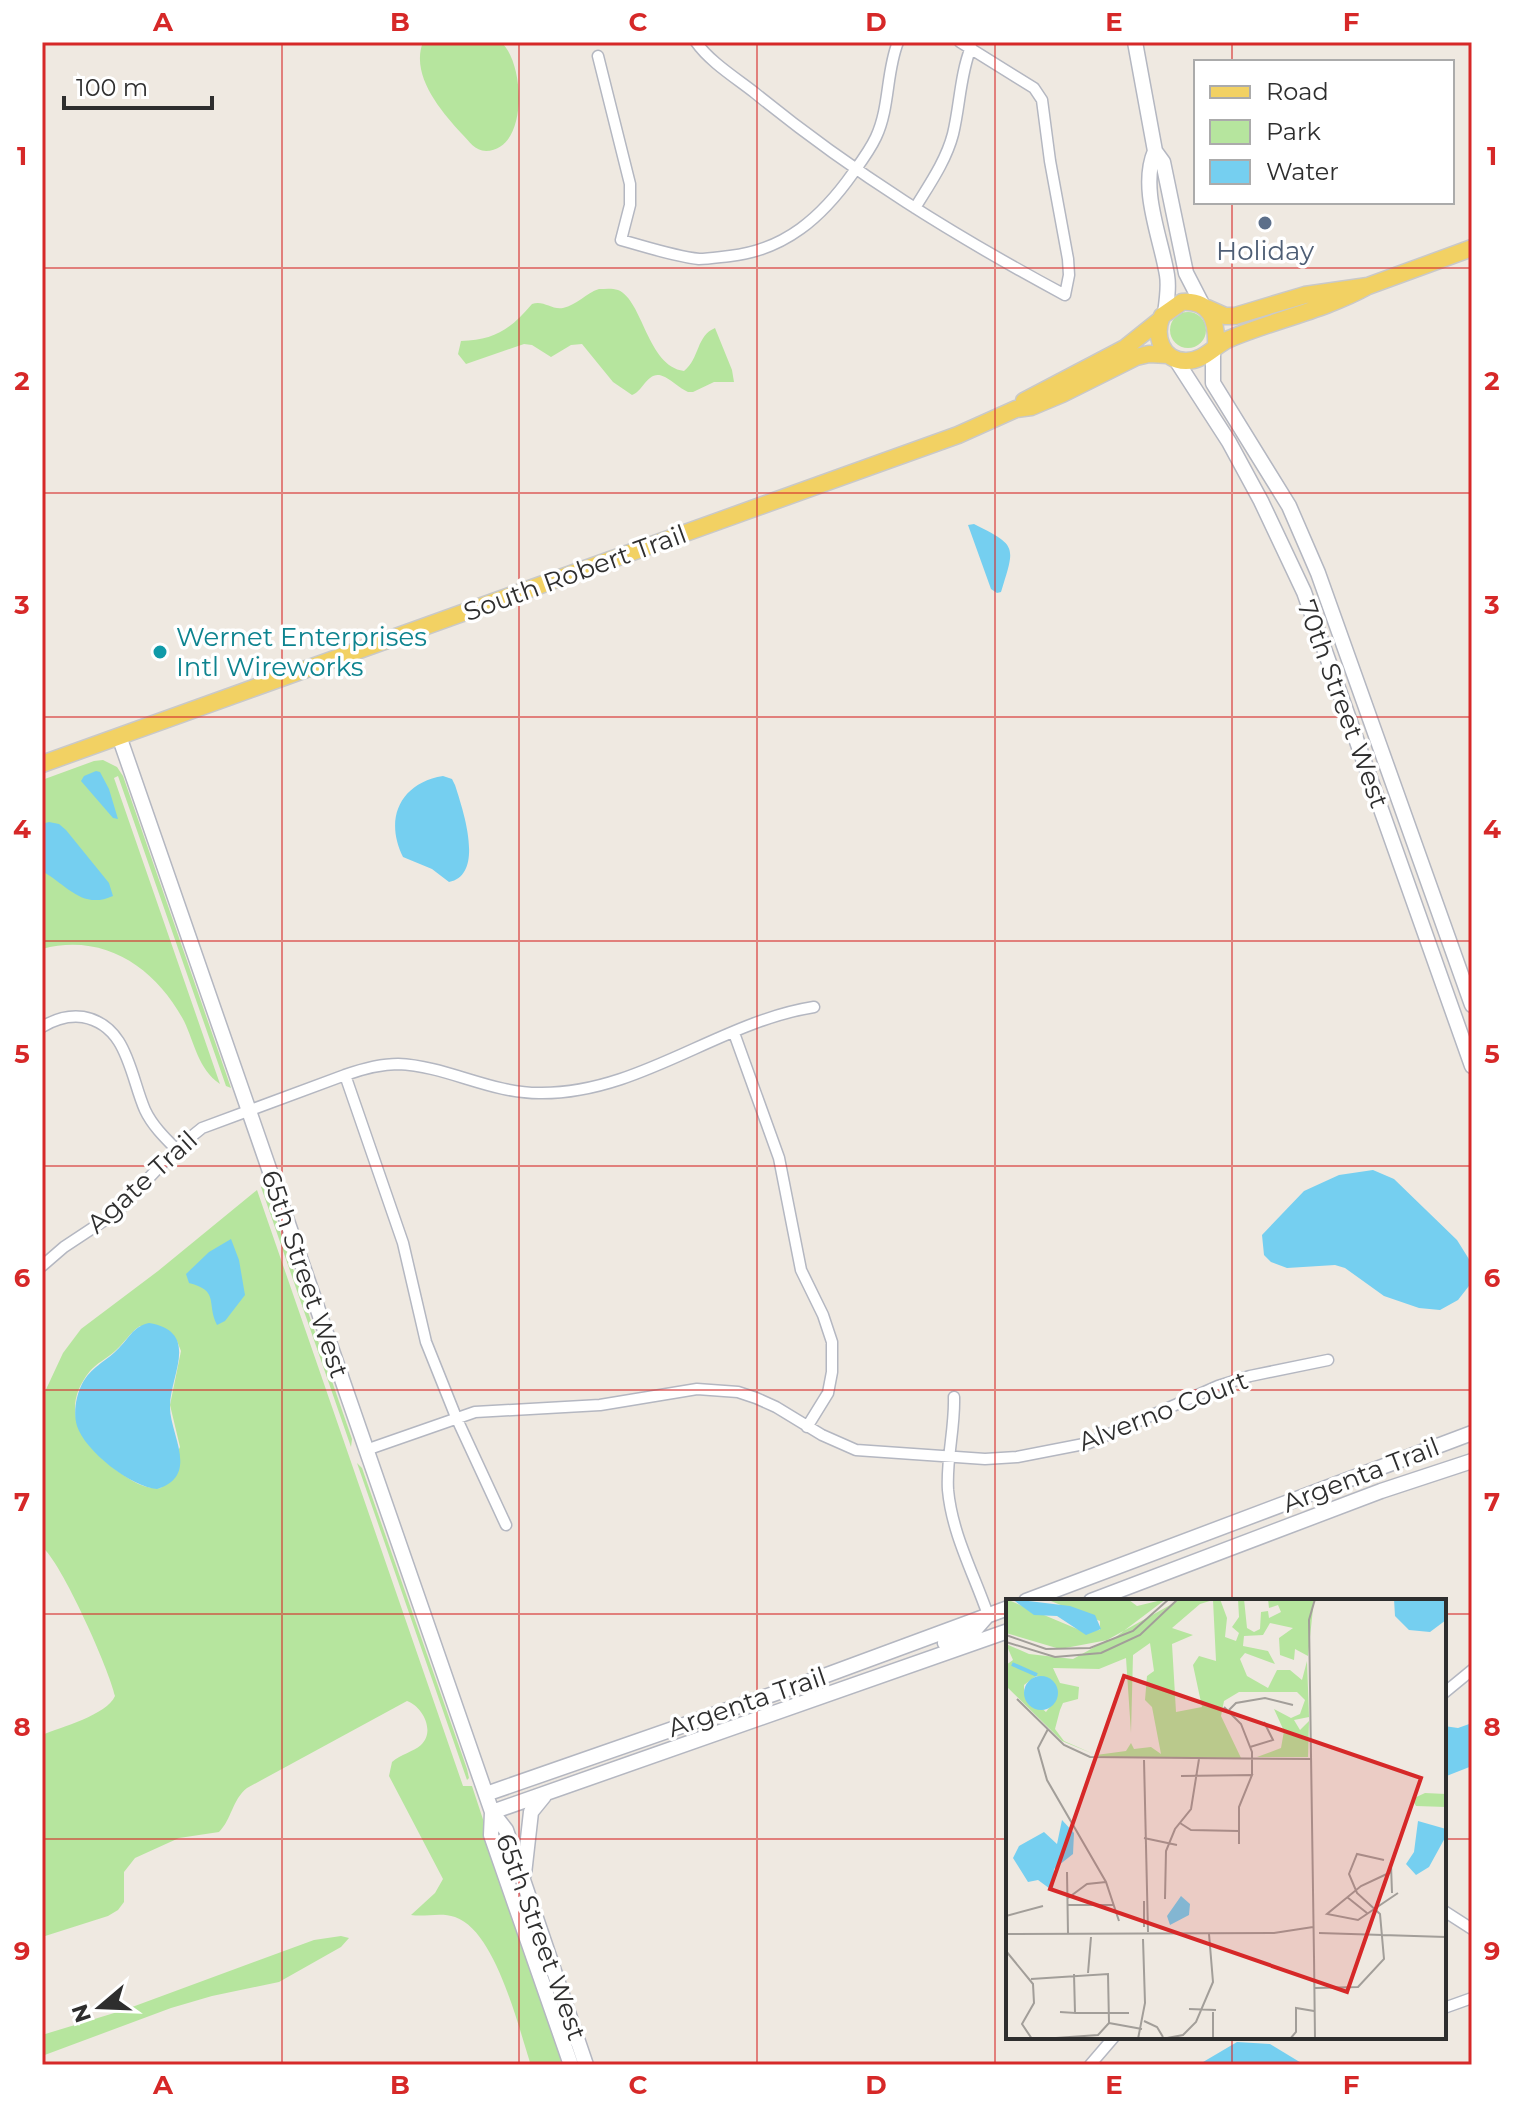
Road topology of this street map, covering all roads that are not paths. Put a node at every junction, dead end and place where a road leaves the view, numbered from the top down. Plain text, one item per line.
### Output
1 (696, 42) edge
2 (898, 42) edge
3 (960, 42) edge
4 (1135, 42) edge
5 (971, 47) junction
6 (598, 56) dead end
7 (1155, 151) junction
8 (855, 170) junction
9 (915, 208) junction
10 (1472, 248) edge
11 (1368, 286) junction
12 (1205, 306) junction
13 (1162, 316) junction
14 (1214, 348) junction
15 (1172, 358) junction
16 (1016, 409) junction
17 (119, 736) junction
18 (42, 764) edge
19 (1471, 996) edge
20 (1448, 1000) junction
21 (814, 1007) dead end
22 (42, 1027) edge
23 (734, 1033) junction
24 (1472, 1066) edge
25 (345, 1075) junction
26 (248, 1109) junction
27 (176, 1149) junction
28 (42, 1266) edge
29 (1328, 1360) dead end
30 (954, 1397) dead end
31 (456, 1417) junction
32 (807, 1427) junction
33 (1472, 1433) edge
34 (366, 1450) junction
35 (949, 1456) junction
36 (1472, 1461) edge
37 (506, 1525) dead end
38 (1031, 1599) edge
39 (1096, 1599) edge
40 (1006, 1609) edge
41 (988, 1615) junction
42 (1006, 1632) edge
43 (1472, 1670) edge
44 (854, 1685) junction
45 (1446, 1691) edge
46 (552, 1793) junction
47 (486, 1794) junction
48 (492, 1812) junction
49 (524, 1882) junction
50 (1446, 1912) edge
51 (1472, 1929) edge
52 (1472, 1998) edge
53 (1446, 2007) edge
54 (1112, 2039) edge
55 (571, 2065) edge
56 (586, 2065) edge
57 (1090, 2065) edge

1 - 8 street
2 - 8 street
3 - 5 street
4 - 7 street
5 - 9 street
5 - 9 street
6 - 8 street
7 - 12 street
7 - 13 street
8 - 9 street
10 - 11 main road
11 - 12 main road
11 - 14 main road
12 - 13 main road
12 - 14 main road
13 - 15 main road
13 - 16 main road, South Robert Trail
14 - 15 main road
14 - 19 street, 70th Street West
15 - 16 main road, South Robert Trail
15 - 20 street, 70th Street West
16 - 17 main road, South Robert Trail
17 - 18 main road, South Robert Trail
17 - 26 street, 65th Street West
19 - 20 street
20 - 24 street, 70th Street West
21 - 23 street, Agate Trail
22 - 27 street
23 - 25 street, Agate Trail
23 - 32 street
25 - 26 street, Agate Trail
25 - 31 street
26 - 27 street, Agate Trail
26 - 34 street, 65th Street West
27 - 28 street, Agate Trail
29 - 35 street, Alverno Court
30 - 35 street
31 - 32 street, Alverno Court
31 - 34 street, Alverno Court
31 - 37 street
32 - 35 street, Alverno Court
33 - 38 street, Argenta Trail
34 - 47 street, 65th Street West
35 - 41 street
36 - 39 street, Argenta Trail
40 - 41 street, Argenta Trail
41 - 44 street
41 - 47 street, Argenta Trail
42 - 44 street, Argenta Trail
43 - 45 street
44 - 46 street, Argenta Trail
46 - 48 street, Argenta Trail
46 - 49 street
47 - 48 street, 65th Street West
48 - 49 street, 65th Street West
48 - 55 street, 65th Street West
49 - 56 street, 65th Street West
50 - 51 street
52 - 53 street
54 - 57 street

